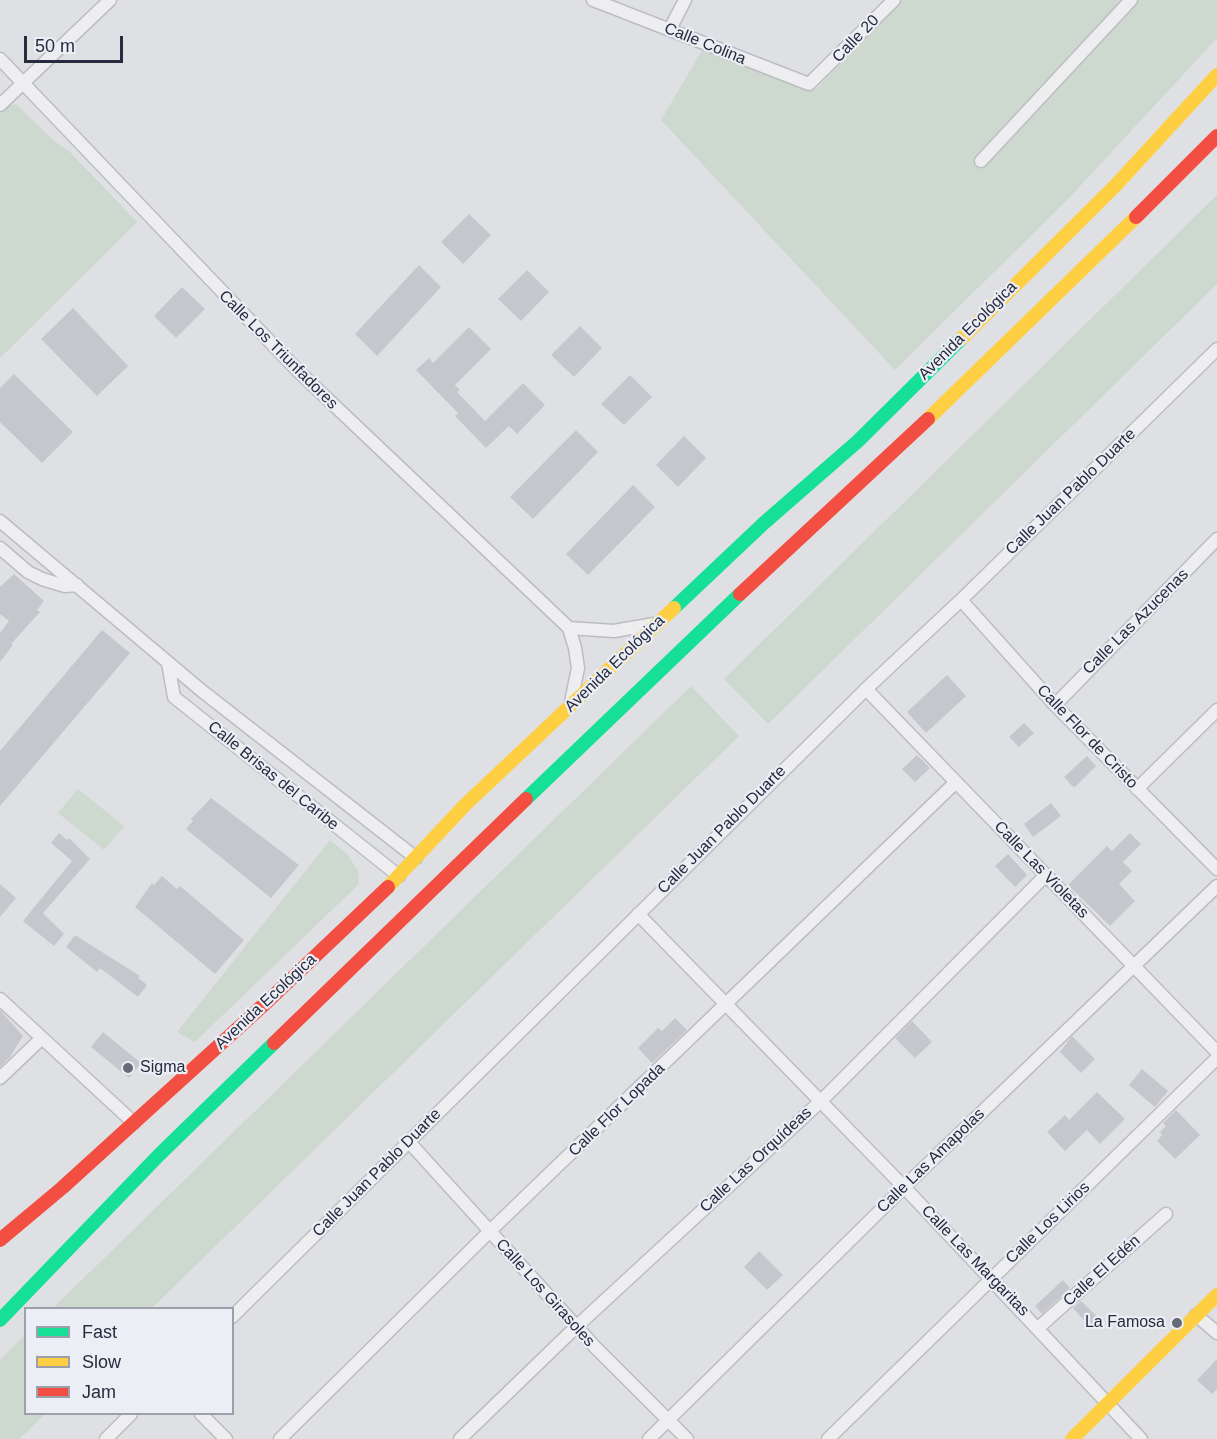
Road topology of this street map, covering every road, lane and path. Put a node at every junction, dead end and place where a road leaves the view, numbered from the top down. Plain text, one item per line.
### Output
1 (110, 0) edge
2 (593, 0) edge
3 (685, 0) edge
4 (894, 0) edge
5 (1131, 0) edge
6 (670, 29) junction
7 (0, 59) edge
8 (1217, 75) edge
9 (817, 79) joint
10 (23, 84) junction
11 (0, 105) edge
12 (1217, 136) edge
13 (981, 161) dead end
14 (1217, 349) edge
15 (0, 521) edge
16 (1217, 539) edge
17 (0, 548) edge
18 (76, 585) junction
19 (961, 600) junction
20 (658, 623) junction
21 (569, 628) junction
22 (168, 663) junction
23 (866, 689) junction
24 (1055, 705) junction
25 (570, 707) junction
26 (1217, 710) edge
27 (956, 782) junction
28 (1137, 789) junction
29 (416, 858) junction
30 (1217, 869) edge
31 (1046, 875) junction
32 (399, 876) junction
33 (1217, 886) edge
34 (638, 914) junction
35 (1133, 965) junction
36 (0, 999) edge
37 (726, 1005) junction
38 (42, 1038) junction
39 (1217, 1052) edge
40 (1217, 1058) edge
41 (0, 1078) edge
42 (821, 1101) junction
43 (134, 1123) junction
44 (409, 1142) junction
45 (904, 1187) junction
46 (1166, 1214) dead end
47 (490, 1231) junction
48 (0, 1240) edge
49 (991, 1278) junction
50 (1217, 1295) edge
51 (234, 1315) edge
52 (1196, 1315) junction
53 (0, 1320) edge
54 (576, 1327) junction
55 (1038, 1328) junction
56 (1217, 1333) edge
57 (1109, 1404) junction
58 (129, 1415) edge
59 (203, 1415) edge
60 (668, 1420) junction
61 (106, 1439) edge
62 (226, 1439) edge
63 (280, 1439) edge
64 (460, 1439) edge
65 (649, 1439) edge
66 (687, 1439) edge
67 (828, 1439) edge
68 (1072, 1439) edge
69 (1142, 1439) edge

1 - 10 street
2 - 6 street, Calle Colina
3 - 6 street
4 - 9 street, Calle 20
5 - 13 street
6 - 9 street, Calle Colina
7 - 10 street, Calle Los Triunfadores
8 - 20 main road, Avenida Ecológica
10 - 11 street
10 - 21 street, Calle Los Triunfadores
12 - 53 main road
14 - 19 street, Calle Juan Pablo Duarte
15 - 18 street, Calle Brisas del Caribe
16 - 24 street, Calle Las Azucenas
17 - 18 street
18 - 22 street, Calle Brisas del Caribe
19 - 23 street, Calle Juan Pablo Duarte
19 - 24 street, Calle Flor de Cristo
20 - 21 street
20 - 25 main road, Avenida Ecológica
21 - 25 street
22 - 29 street, Calle Brisas del Caribe
22 - 32 street, Calle Brisas del Caribe
23 - 27 street, Calle Las Violetas
23 - 34 street, Calle Juan Pablo Duarte
24 - 28 street, Calle Flor de Cristo
25 - 29 main road, Avenida Ecológica
26 - 28 street
27 - 31 street, Calle Las Violetas
27 - 37 street, Calle Flor Lopada
28 - 30 street, Calle Flor de Cristo
29 - 32 main road, Avenida Ecológica
31 - 35 street, Calle Las Violetas
31 - 42 street, Calle Las Orquídeas
32 - 43 main road, Avenida Ecológica
33 - 35 street, Calle Las Amapolas
34 - 37 street, Calle Las Margaritas
34 - 44 street, Calle Juan Pablo Duarte
35 - 39 street, Calle Las Violetas
35 - 45 street, Calle Las Amapolas
36 - 38 street
37 - 42 street, Calle Las Margaritas
37 - 47 street, Calle Flor Lopada
38 - 41 street
38 - 43 street
40 - 49 street, Calle Los Lirios
42 - 45 street, Calle Las Margaritas
42 - 54 street, Calle Las Orquídeas
43 - 48 main road, Avenida Ecológica
44 - 47 street, Calle Los Girasoles
44 - 51 street, Calle Juan Pablo Duarte
45 - 49 street, Calle Las Margaritas
45 - 60 street, Calle Las Amapolas
46 - 55 street, Calle El Edén
47 - 54 street, Calle Los Girasoles
47 - 63 street, Calle Flor Lopada
49 - 55 street, Calle Las Margaritas
49 - 67 street, Calle Los Lirios
50 - 52 main road
52 - 56 street
52 - 57 main road
54 - 60 street, Calle Los Girasoles
54 - 64 street, Calle Las Orquídeas
55 - 57 street, Calle Las Margaritas
57 - 68 main road
57 - 69 street, Calle Las Margaritas
58 - 61 street
59 - 62 street
60 - 65 street, Calle Las Amapolas
60 - 66 street, Calle Los Girasoles

